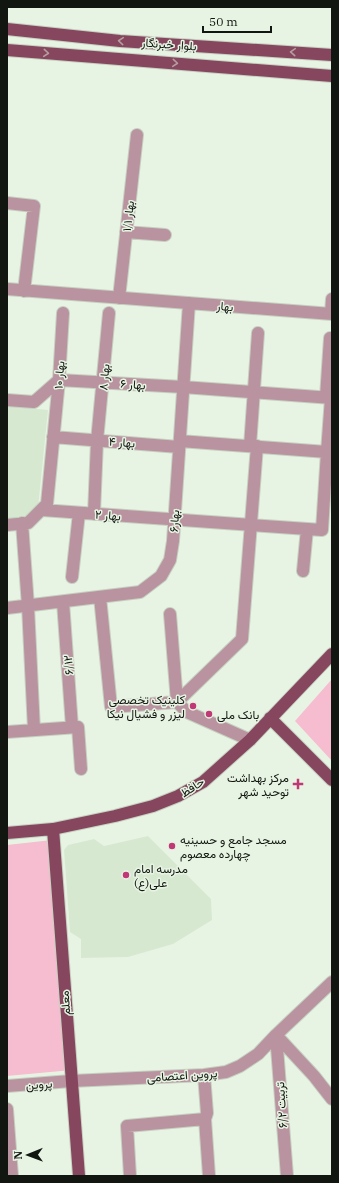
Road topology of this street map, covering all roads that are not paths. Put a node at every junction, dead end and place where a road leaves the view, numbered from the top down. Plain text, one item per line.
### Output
1 (7, 29) edge
2 (7, 50) edge
3 (332, 55) edge
4 (332, 76) edge
5 (137, 135) dead end
6 (7, 203) edge
7 (126, 232) junction
8 (165, 235) dead end
9 (7, 289) edge
10 (24, 291) junction
11 (119, 298) junction
12 (332, 299) edge
13 (189, 303) junction
14 (63, 313) dead end
15 (109, 313) dead end
16 (331, 314) edge
17 (258, 334) dead end
18 (330, 338) dead end
19 (59, 380) junction
20 (103, 382) junction
21 (184, 387) junction
22 (254, 392) junction
23 (330, 398) edge
24 (7, 400) edge
25 (59, 437) junction
26 (97, 441) junction
27 (179, 444) junction
28 (254, 446) junction
29 (327, 452) junction
30 (42, 510) junction
31 (79, 513) junction
32 (94, 514) junction
33 (174, 520) junction
34 (22, 524) junction
35 (7, 525) edge
36 (251, 526) junction
37 (307, 529) junction
38 (304, 571) dead end
39 (72, 577) dead end
40 (100, 597) junction
41 (63, 602) junction
42 (28, 606) junction
43 (7, 608) edge
44 (170, 614) dead end
45 (332, 654) edge
46 (177, 702) junction
47 (270, 718) junction
48 (72, 727) junction
49 (34, 730) junction
50 (7, 732) edge
51 (250, 740) junction
52 (81, 769) dead end
53 (332, 780) edge
54 (53, 829) junction
55 (7, 833) edge
56 (332, 982) edge
57 (276, 1035) junction
58 (204, 1075) junction
59 (70, 1081) junction
60 (7, 1086) edge
61 (332, 1099) edge
62 (7, 1109) edge
63 (205, 1119) junction
64 (12, 1176) edge
65 (78, 1176) edge
66 (130, 1176) edge
67 (209, 1176) edge
68 (287, 1176) edge

3 -> 1 main road, بلوار خبرنگار
2 -> 4 main road, بلوار خبرنگار
5 - 7 street, بهار ۱/۱
6 - 10 street
7 - 8 street
7 - 11 street, بهار ۱/۱
9 - 10 street
10 - 11 street, بهار
11 - 13 street, بهار
12 - 16 street
13 - 16 street, بهار
13 - 21 street, بهار۶
14 - 19 street, بهار ۱۰
15 - 20 street, بهار ۸
17 - 22 street
18 - 23 street
19 - 20 street, بهار ۶
19 - 24 street
19 - 25 street, بهار ۱۰
20 - 21 street, بهار ۶
20 - 26 street, بهار ۸
21 - 22 street, بهار ۶
21 - 27 street, بهار۶
22 - 23 street, بهار ۶
22 - 28 street
23 - 29 street
25 - 26 street, بهار ۴
25 - 30 street, بهار ۱۰
26 - 27 street, بهار ۴
26 - 32 street, بهار ۸
27 - 28 street, بهار ۴
27 - 33 street, بهار۶
28 - 29 street, بهار ۴
28 - 36 street
29 - 37 street, بهار ۲
30 - 31 street, بهار ۲
30 - 34 street
31 - 32 street, بهار ۲
31 - 39 street
32 - 33 street, بهار ۲
33 - 36 street, بهار ۲
33 - 40 street, بهار۶
34 - 35 street
34 - 42 street
36 - 37 street, بهار ۲
36 - 46 street
37 - 38 street
40 - 41 street, بهار۶
40 - 46 street
41 - 42 street, بهار۶
41 - 48 street, ۶/۱۲
42 - 43 street, بهار۶
42 - 49 street
44 - 46 street
45 - 47 main road, حافظ
46 - 51 street
47 - 51 main road, حافظ
47 - 53 main road
48 - 49 street
48 - 52 street
49 - 50 street
51 - 54 main road, حافظ
54 - 55 main road, حافظ
54 - 59 main road, معلم
56 - 57 street, پروین اعتصامی
57 - 58 street, پروین اعتصامی
57 - 61 street
57 - 68 street, تربیت ۶/۲
58 - 59 street, پروین اعتصامی
58 - 63 street
59 - 60 street, پروین
59 - 65 main road, معلم
62 - 64 street
63 - 66 street
63 - 67 street

